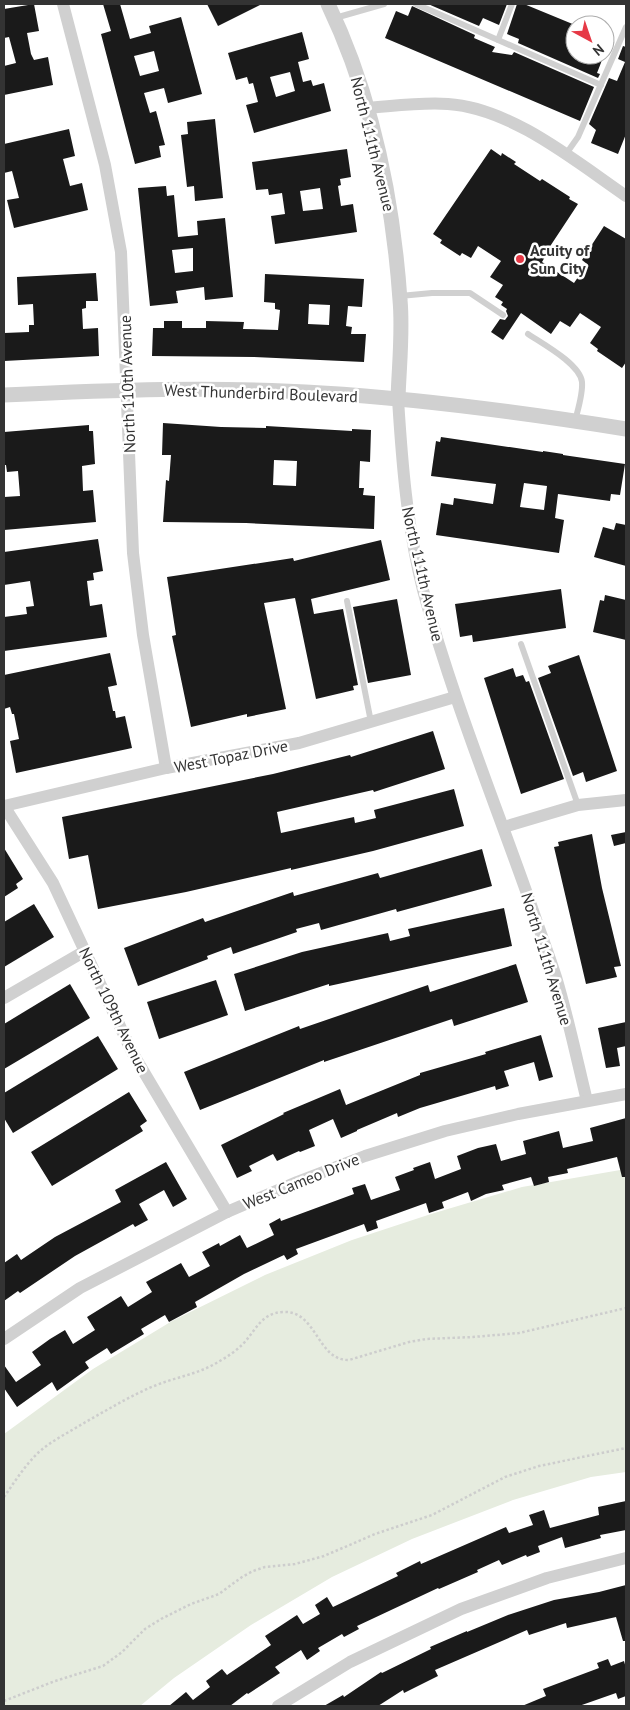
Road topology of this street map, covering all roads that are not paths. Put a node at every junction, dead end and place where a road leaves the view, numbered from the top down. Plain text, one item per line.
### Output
1 (63, 4) edge
2 (328, 4) edge
3 (384, 4) edge
4 (416, 4) edge
5 (512, 4) edge
6 (335, 18) junction
7 (626, 27) edge
8 (498, 40) junction
9 (601, 84) junction
10 (367, 108) junction
11 (566, 155) junction
12 (626, 196) edge
13 (400, 296) junction
14 (503, 315) dead end
15 (528, 334) dead end
16 (126, 390) junction
17 (4, 395) edge
18 (398, 399) junction
19 (576, 421) junction
20 (626, 429) edge
21 (347, 601) dead end
22 (521, 644) dead end
23 (455, 697) junction
24 (371, 722) junction
25 (166, 768) junction
26 (626, 800) edge
27 (578, 805) junction
28 (4, 806) edge
29 (504, 827) junction
30 (85, 951) junction
31 (4, 998) edge
32 (626, 1094) edge
33 (588, 1101) junction
34 (227, 1212) junction
35 (4, 1339) edge
36 (626, 1558) edge
37 (278, 1706) edge

1 - 16 street, North 110th Avenue
2 - 6 street, North 111th Avenue
3 - 6 lane
4 - 8 lane
5 - 8 lane
6 - 10 street, North 111th Avenue
7 - 9 lane
8 - 9 lane
9 - 11 lane
10 - 11 street
10 - 13 street, North 111th Avenue
11 - 12 street
13 - 14 lane
13 - 18 street, North 111th Avenue
15 - 19 lane
16 - 17 street, West Thunderbird Boulevard
16 - 18 street, West Thunderbird Boulevard
16 - 25 street, North 110th Avenue
18 - 19 street, West Thunderbird Boulevard
18 - 23 street, North 111th Avenue
19 - 20 street, West Thunderbird Boulevard
21 - 24 lane
22 - 27 lane
23 - 24 street, West Topaz Drive
23 - 29 street, North 111th Avenue
24 - 25 street, West Topaz Drive
25 - 28 street, West Topaz Drive
26 - 27 street
27 - 29 street
28 - 30 street, North 109th Avenue
29 - 33 street, North 111th Avenue
30 - 31 street
30 - 34 street, North 109th Avenue
32 - 33 street, West Cameo Drive
33 - 34 street, West Cameo Drive
34 - 35 street, West Cameo Drive
36 - 37 street

